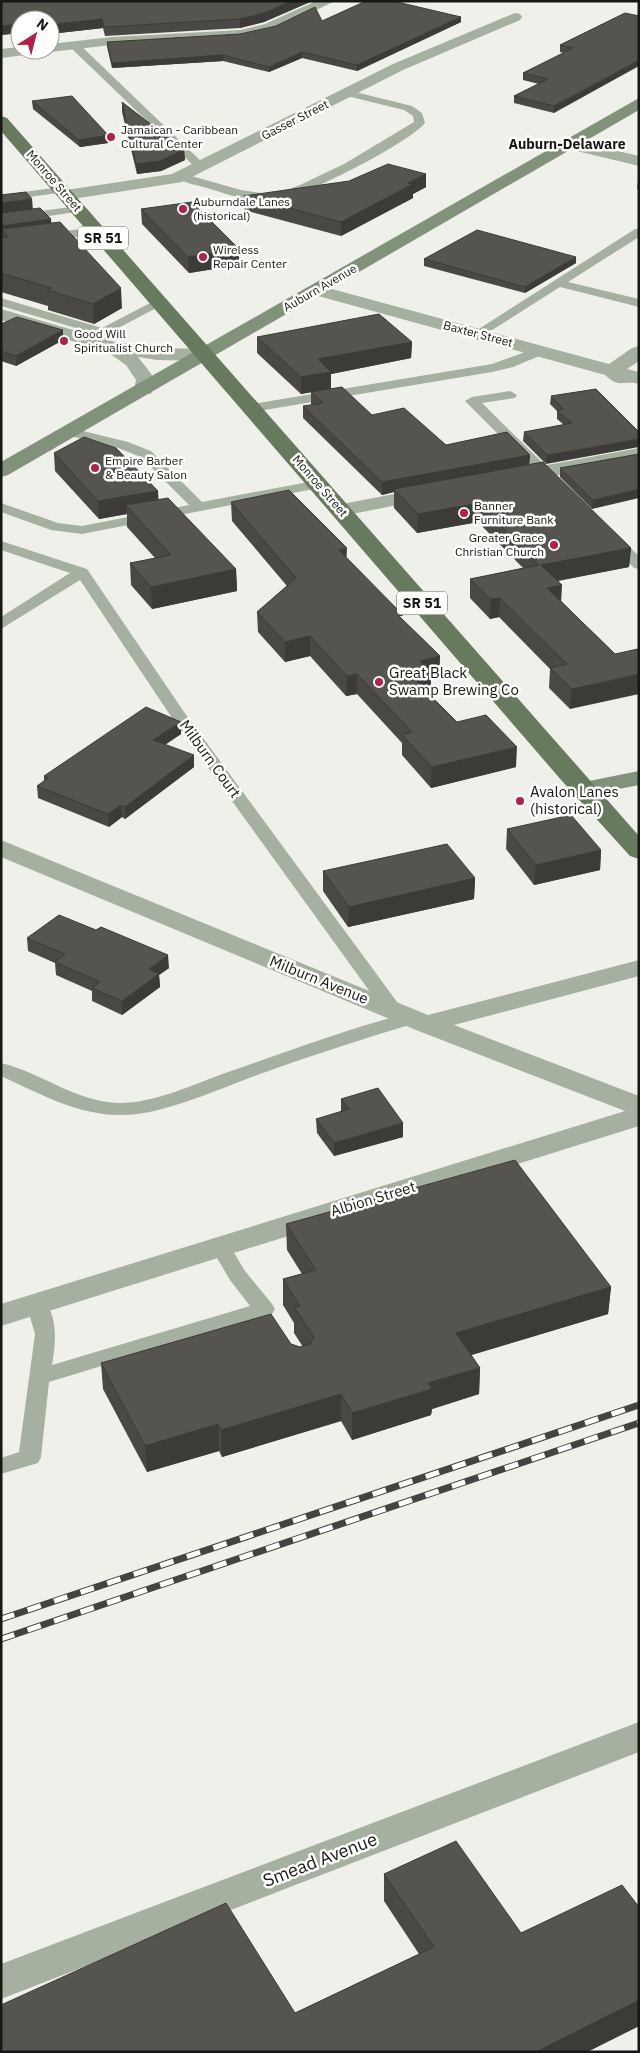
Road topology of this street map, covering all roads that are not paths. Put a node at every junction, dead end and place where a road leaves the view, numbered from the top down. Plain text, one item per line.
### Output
1 (328, 1) edge
2 (515, 17) dead end
3 (74, 45) junction
4 (60, 47) edge
5 (347, 93) junction
6 (639, 103) edge
7 (1, 121) edge
8 (566, 144) junction
9 (639, 162) edge
10 (201, 167) junction
11 (181, 176) junction
12 (64, 192) junction
13 (1, 198) edge
14 (79, 209) junction
15 (1, 220) edge
16 (98, 231) junction
17 (639, 232) edge
18 (1, 243) edge
19 (558, 283) junction
20 (317, 290) junction
21 (1, 302) edge
22 (160, 303) junction
23 (639, 304) edge
24 (18, 315) edge
25 (1, 329) edge
26 (477, 334) junction
27 (100, 339) junction
28 (539, 351) junction
29 (639, 352) edge
30 (205, 354) junction
31 (612, 371) junction
32 (639, 378) edge
33 (144, 390) junction
34 (510, 394) dead end
35 (639, 395) edge
36 (252, 408) junction
37 (71, 432) junction
38 (639, 454) edge
39 (1, 471) edge
40 (544, 472) junction
41 (496, 481) edge
42 (319, 484) junction
43 (561, 488) edge
44 (448, 490) edge
45 (1, 507) edge
46 (199, 507) junction
47 (342, 510) junction
48 (600, 527) edge
49 (1, 545) edge
50 (639, 565) edge
51 (82, 572) junction
52 (1, 624) edge
53 (639, 778) edge
54 (582, 789) junction
55 (1, 848) edge
56 (639, 851) edge
57 (639, 968) edge
58 (411, 1017) junction
59 (1, 1069) edge
60 (636, 1113) edge
61 (220, 1246) junction
62 (37, 1303) junction
63 (1, 1315) edge
64 (39, 1377) junction
65 (1, 1466) edge
66 (639, 1737) edge
67 (1, 1982) edge

1 - 3 street
2 - 5 street, Gasser Street
3 - 4 street
3 - 10 lane
5 - 10 street, Gasser Street
5 - 11 lane
6 - 8 street, Auburn Avenue
7 - 12 main road, Monroe Street / SR 51
8 - 9 street
8 - 20 street, Auburn Avenue
10 - 11 street, Gasser Street
11 - 12 street, Gasser Street
12 - 13 lane
12 - 14 main road, Monroe Street / SR 51
14 - 15 lane
14 - 16 main road, Monroe Street / SR 51
16 - 18 lane
16 - 22 main road, Monroe Street / SR 51
17 - 19 lane
19 - 23 lane
19 - 26 lane
20 - 26 street, Baxter Street
20 - 30 street, Auburn Avenue
21 - 24 lane
22 - 27 lane
22 - 30 main road, Monroe Street / SR 51
24 - 25 lane
24 - 27 street
26 - 28 street, Baxter Street
27 - 30 street
27 - 33 street
28 - 31 street, Baxter Street
28 - 36 lane
29 - 31 street
30 - 33 street, Auburn Avenue
30 - 36 main road, Monroe Street / SR 51
31 - 32 street, Baxter Street
31 - 35 street
33 - 37 street, Auburn Avenue
34 - 40 lane
36 - 42 main road, Monroe Street / SR 51
37 - 39 street, Auburn Avenue
37 - 46 lane
38 - 40 street
40 - 41 street
40 - 43 lane
42 - 46 lane
42 - 47 main road, Monroe Street / SR 51
44 - 47 street
45 - 46 lane
47 - 54 main road, Monroe Street / SR 51
48 - 50 lane
49 - 51 lane
51 - 52 lane
51 - 58 lane, Milburn Court
53 - 54 street
54 - 56 main road, Monroe Street / SR 51
55 - 58 street, Milburn Avenue
57 - 58 street
58 - 59 lane
58 - 60 street, Milburn Avenue
60 - 61 street, Albion Street
61 - 62 street, Albion Street
61 - 64 lane
62 - 63 street, Albion Street
62 - 64 lane
64 - 65 lane
66 - 67 street, Smead Avenue

